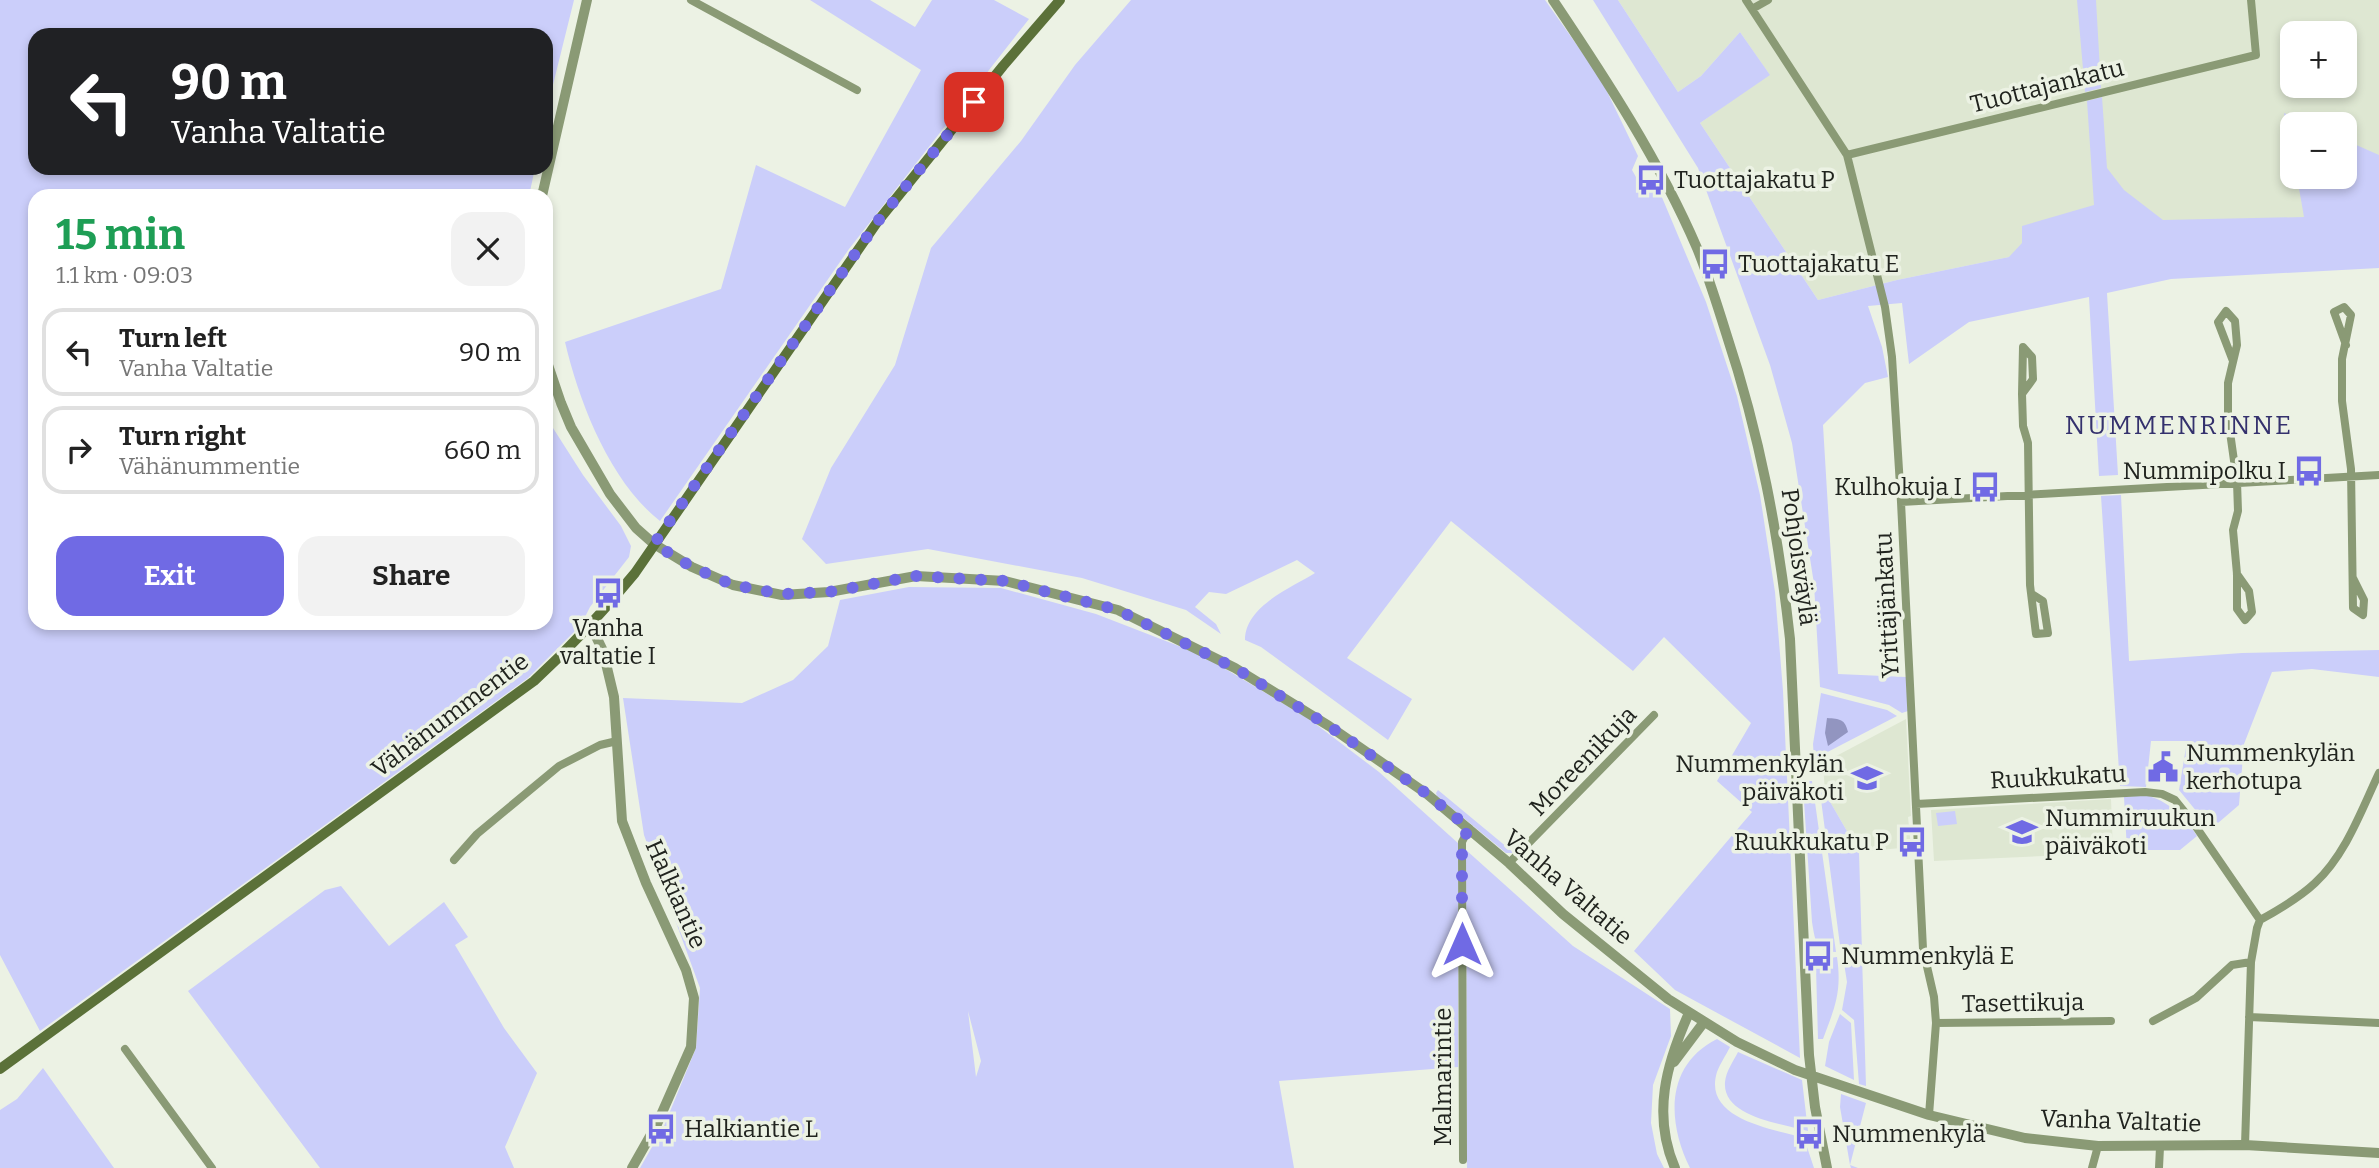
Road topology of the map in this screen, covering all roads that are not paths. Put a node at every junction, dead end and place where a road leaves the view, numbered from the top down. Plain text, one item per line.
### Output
1 (587, 0) edge
2 (691, 0) edge
3 (1060, 0) edge
4 (1553, 0) edge
5 (1746, 0) edge
6 (1768, 0) edge
7 (2251, 0) edge
8 (1752, 9) junction
9 (857, 90) dead end
10 (553, 148) edge
11 (1847, 155) junction
12 (2346, 345) dead end
13 (2233, 361) junction
14 (553, 380) edge
15 (2022, 394) junction
16 (2379, 475) edge
17 (2351, 476) junction
18 (2237, 482) junction
19 (2030, 495) junction
20 (1902, 502) junction
21 (654, 544) junction
22 (2237, 574) junction
23 (2353, 578) dead end
24 (2032, 594) dead end
25 (591, 626) junction
26 (1654, 715) dead end
27 (617, 741) junction
28 (2379, 774) edge
29 (1916, 804) junction
30 (1469, 828) junction
31 (454, 860) dead end
32 (1509, 863) junction
33 (2260, 920) junction
34 (2251, 962) junction
35 (1689, 1013) junction
36 (2249, 1017) junction
37 (2111, 1021) dead end
38 (2153, 1021) dead end
39 (1704, 1022) junction
40 (1936, 1023) junction
41 (2379, 1023) edge
42 (125, 1049) dead end
43 (0, 1069) edge
44 (1665, 1081) junction
45 (1929, 1115) junction
46 (2245, 1145) junction
47 (2098, 1146) junction
48 (2160, 1147) junction
49 (2379, 1153) edge
50 (1463, 1160) dead end
51 (212, 1168) edge
52 (632, 1168) edge
53 (1675, 1168) edge
54 (1827, 1168) edge
55 (2092, 1168) edge
56 (2159, 1168) edge

1 - 10 street
2 - 9 street
3 - 21 main road, Vähänummentie
4 - 54 street, Pohjoisväylä
5 - 8 street, Yrittäjänkatu
6 - 8 street
7 - 11 street, Tuottajankatu
8 - 11 street, Yrittäjänkatu
11 - 20 street, Yrittäjänkatu
12 - 17 street
13 - 13 street
13 - 18 street
14 - 21 street, Vanha Valtatie
15 - 15 street
15 - 19 street
16 - 17 street
17 - 18 street
17 - 23 street
18 - 19 street
18 - 22 street
19 - 20 street
19 - 24 street
20 - 29 street, Yrittäjänkatu
21 - 25 main road, Vähänummentie
21 - 30 street, Vanha Valtatie
22 - 22 street
25 - 27 street, Halkiantie
25 - 43 main road, Vähänummentie
26 - 32 street, Moreenikuja
27 - 31 street
27 - 52 street, Halkiantie
28 - 33 street
29 - 33 street, Ruukkukatu
29 - 40 street, Yrittäjänkatu
30 - 32 street, Vanha Valtatie
30 - 50 street, Malmarintie
32 - 35 street, Vanha Valtatie
33 - 34 street
34 - 36 street
34 - 38 street
35 - 39 street, Vanha Valtatie
35 - 44 street
36 - 41 street
36 - 46 street
37 - 40 street, Tasettikuja
39 - 44 street
39 - 45 street, Vanha Valtatie
40 - 45 street, Yrittäjänkatu
42 - 51 street
44 - 53 street
45 - 47 street, Vanha Valtatie
46 - 48 street, Vanha Valtatie
46 - 49 street, Vanha Valtatie
47 - 48 street, Vanha Valtatie
47 - 55 street
48 - 56 street

